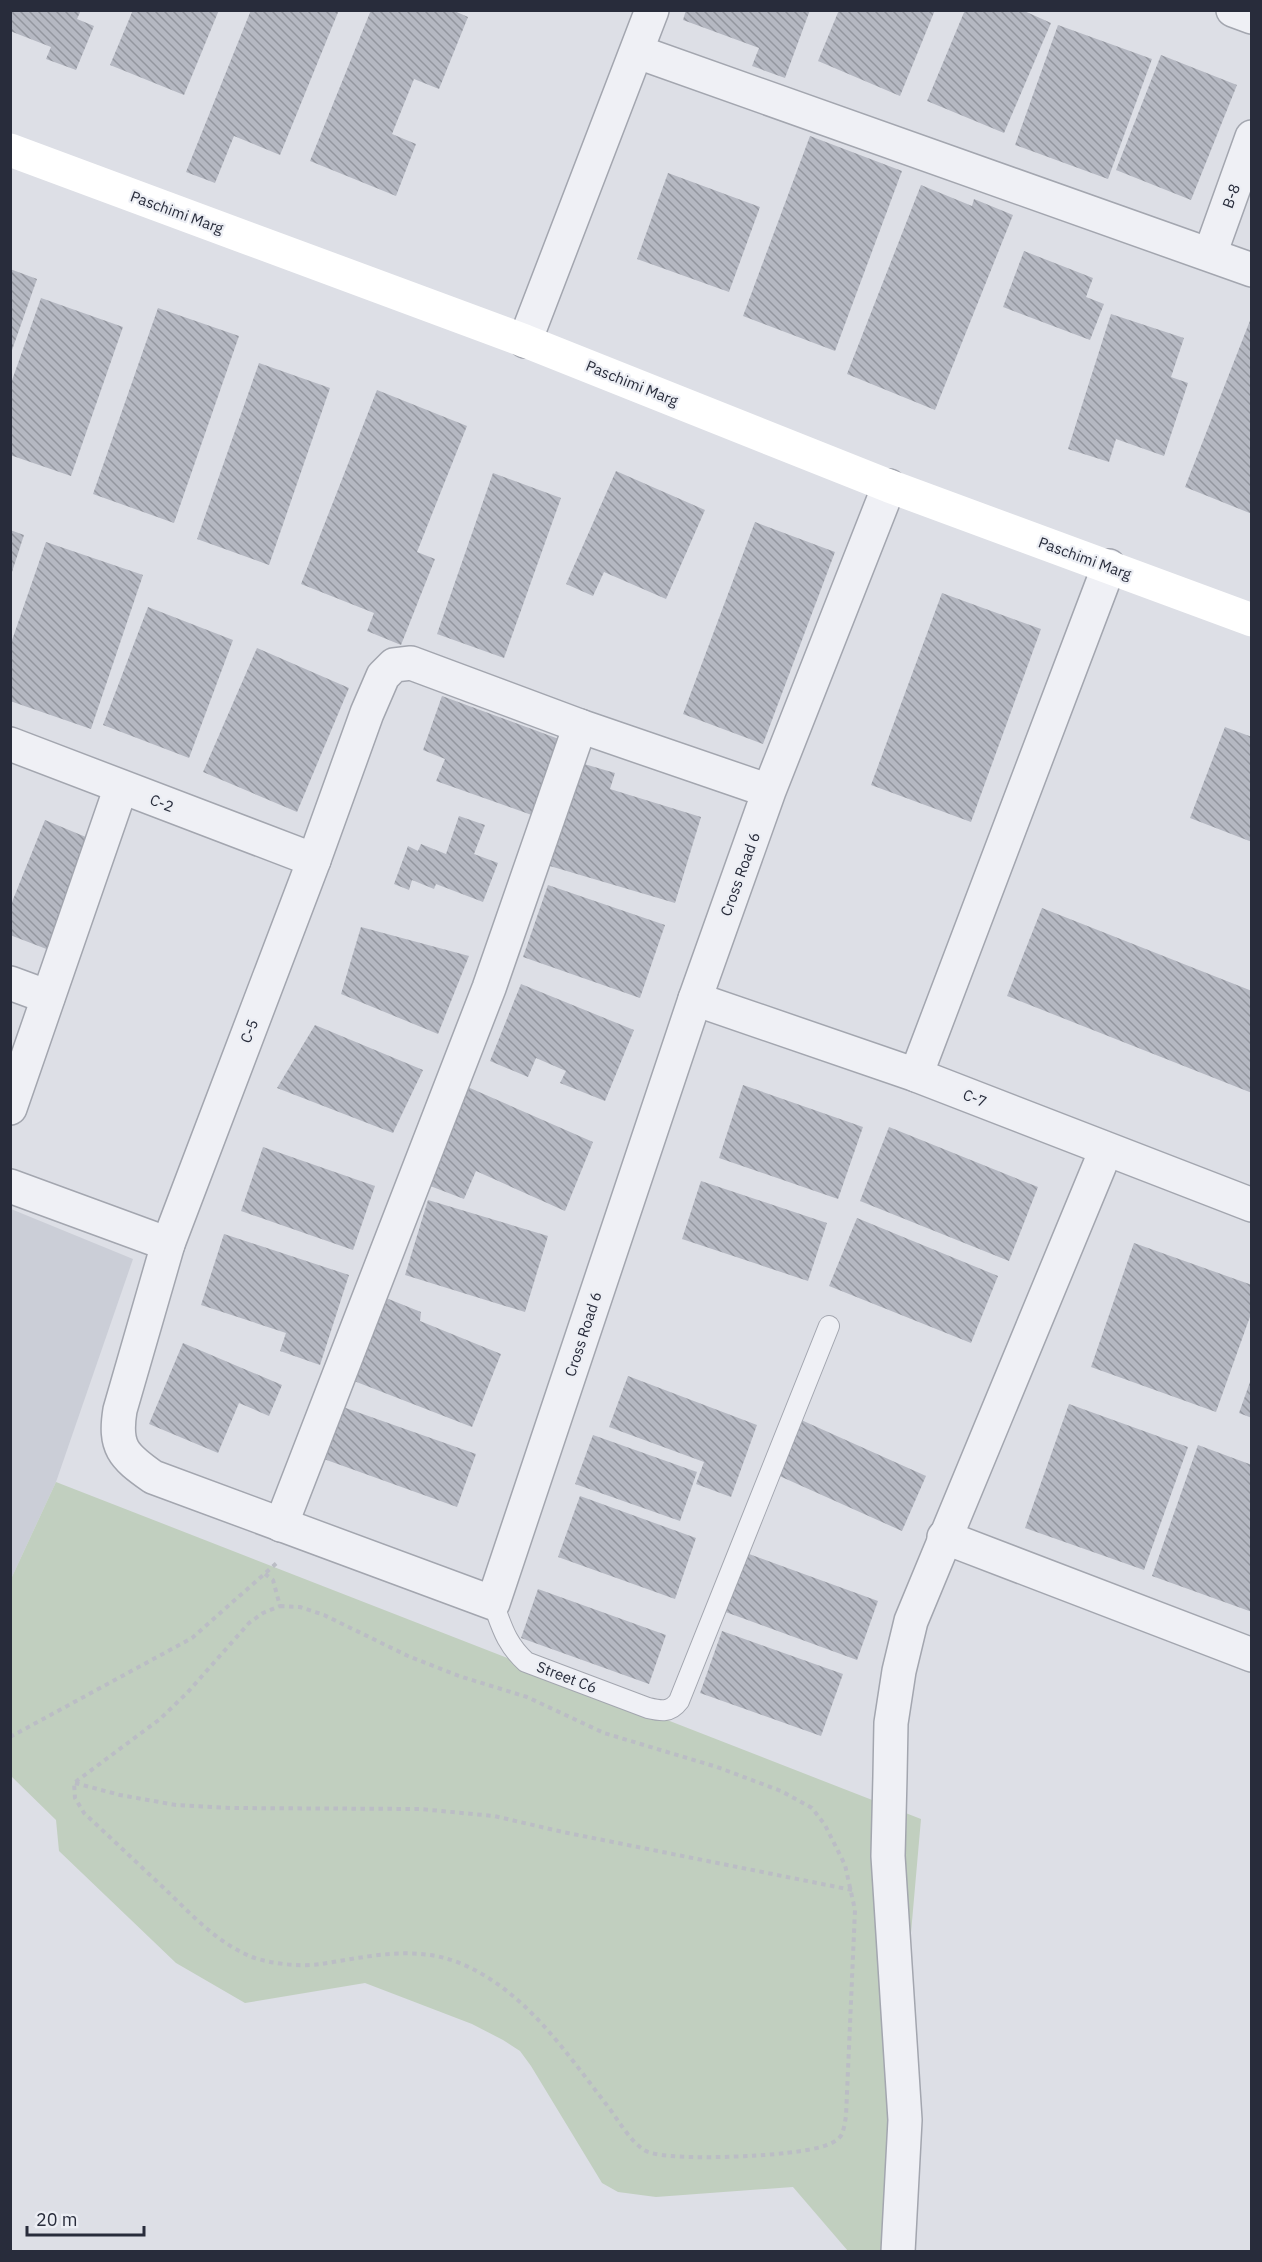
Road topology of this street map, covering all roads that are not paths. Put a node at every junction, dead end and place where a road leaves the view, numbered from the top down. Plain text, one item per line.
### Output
1 (652, 10) edge
2 (1233, 10) edge
3 (1251, 17) edge
4 (638, 52) junction
5 (1251, 137) edge
6 (10, 150) edge
7 (1210, 254) junction
8 (1251, 270) edge
9 (525, 341) junction
10 (889, 486) junction
11 (1109, 566) junction
12 (1251, 620) edge
13 (580, 726) junction
14 (10, 744) edge
15 (121, 787) junction
16 (769, 791) junction
17 (314, 860) junction
18 (10, 983) edge
19 (48, 997) junction
20 (695, 999) junction
21 (916, 1075) junction
22 (10, 1108) edge
23 (1106, 1150) junction
24 (10, 1186) edge
25 (1251, 1205) edge
26 (168, 1244) junction
27 (829, 1326) dead end
28 (295, 1530) junction
29 (944, 1537) junction
30 (494, 1603) junction
31 (1251, 1655) edge
32 (898, 2252) edge

1 - 4 street
2 - 3 street
4 - 7 street
4 - 9 street
5 - 7 street, B-8
6 - 9 main road, Paschimi Marg
7 - 8 street
9 - 10 main road, Paschimi Marg
10 - 11 main road, Paschimi Marg
10 - 16 street, Cross Road 6
11 - 12 main road, Paschimi Marg
11 - 21 street
13 - 16 street
13 - 17 street, C-5
13 - 28 street
14 - 15 street, C-2
15 - 17 street, C-2
15 - 19 street
16 - 20 street, Cross Road 6
17 - 26 street, C-5
18 - 19 street
19 - 22 street
20 - 21 street, C-7
20 - 30 street, Cross Road 6
21 - 23 street, C-7
23 - 25 street, C-7
23 - 29 street
24 - 26 street
26 - 28 street
27 - 30 lane, Street C6
28 - 30 street
29 - 31 street
29 - 32 street

